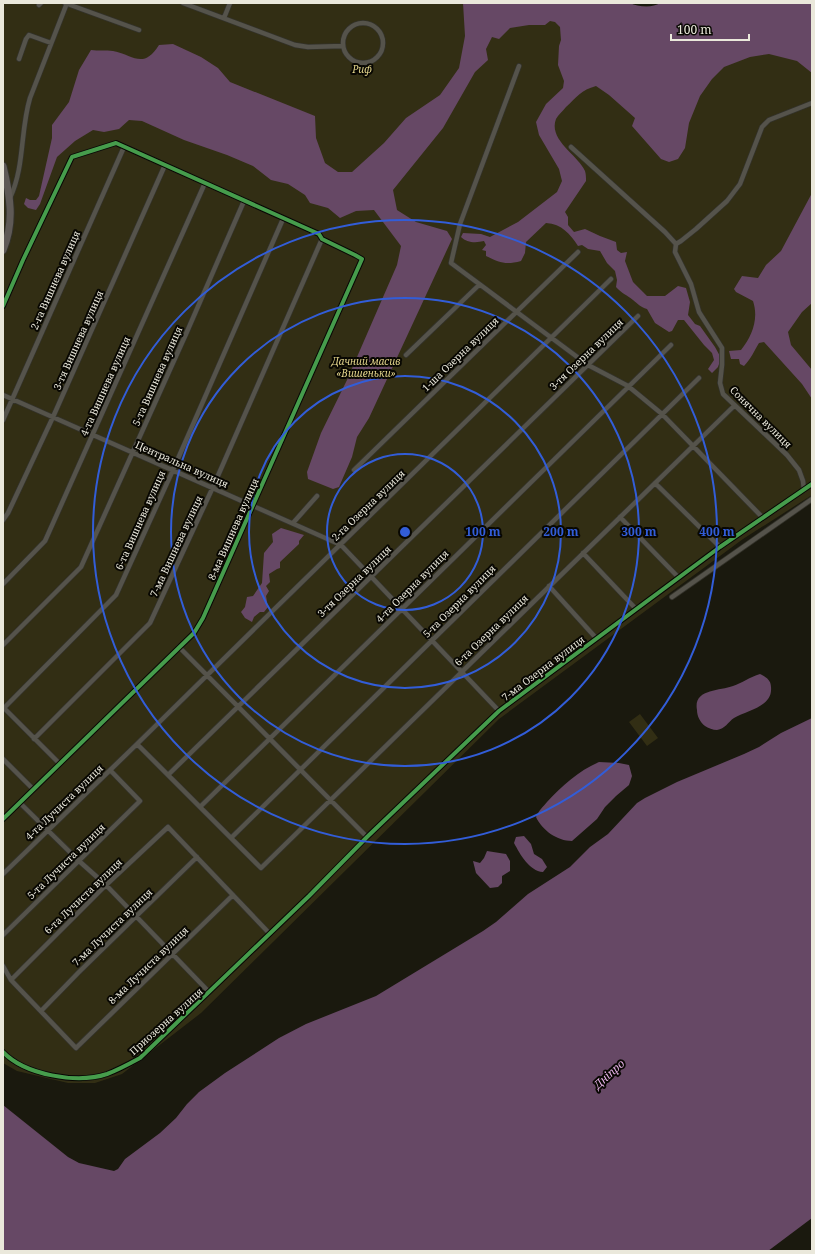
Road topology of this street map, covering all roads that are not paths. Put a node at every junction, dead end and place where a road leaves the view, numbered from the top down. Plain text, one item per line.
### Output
1 (66, 3) edge
2 (183, 3) edge
3 (230, 3) edge
4 (224, 18) junction
5 (139, 30) dead end
6 (51, 43) junction
7 (343, 46) junction
8 (19, 59) dead end
9 (520, 66) dead end
10 (812, 103) edge
11 (124, 147) junction
12 (571, 147) dead end
13 (165, 165) junction
14 (3, 166) edge
15 (205, 183) junction
16 (10, 198) junction
17 (244, 201) junction
18 (283, 219) junction
19 (322, 239) junction
20 (676, 244) junction
21 (3, 250) edge
22 (578, 252) dead end
23 (611, 279) dead end
24 (480, 286) junction
25 (3, 306) edge
26 (516, 312) junction
27 (638, 316) dead end
28 (552, 337) junction
29 (671, 345) dead end
30 (406, 355) dead end
31 (588, 365) junction
32 (699, 378) dead end
33 (628, 386) junction
34 (3, 395) edge
35 (12, 399) junction
36 (734, 406) junction
37 (662, 414) junction
38 (53, 417) junction
39 (3, 420) edge
40 (93, 435) junction
41 (693, 446) junction
42 (133, 452) junction
43 (173, 470) junction
44 (354, 470) dead end
45 (655, 483) junction
46 (812, 484) edge
47 (212, 487) junction
48 (804, 490) junction
49 (317, 496) dead end
50 (812, 500) edge
51 (252, 505) junction
52 (620, 517) junction
53 (763, 518) junction
54 (3, 520) edge
55 (293, 523) junction
56 (340, 545) junction
57 (720, 548) junction
58 (583, 553) junction
59 (371, 576) junction
60 (679, 578) junction
61 (3, 584) edge
62 (550, 586) junction
63 (672, 597) dead end
64 (402, 609) junction
65 (636, 609) junction
66 (596, 638) junction
67 (432, 640) junction
68 (3, 645) edge
69 (179, 647) junction
70 (462, 672) junction
71 (207, 676) junction
72 (237, 706) junction
73 (3, 707) edge
74 (499, 711) junction
75 (34, 739) junction
76 (270, 739) junction
77 (137, 744) junction
78 (3, 759) edge
79 (60, 764) junction
80 (110, 770) junction
81 (300, 770) junction
82 (168, 774) junction
83 (33, 789) junction
84 (330, 800) junction
85 (20, 803) junction
86 (200, 807) junction
87 (3, 819) edge
88 (48, 830) junction
89 (367, 837) junction
90 (232, 838) junction
91 (197, 857) junction
92 (79, 861) junction
93 (3, 874) edge
94 (106, 885) junction
95 (233, 895) junction
96 (309, 896) joint
97 (136, 916) junction
98 (270, 933) junction
99 (3, 934) edge
100 (172, 954) junction
101 (3, 966) edge
102 (11, 980) junction
103 (209, 992) junction
104 (42, 1010) junction
105 (3, 1052) edge

1 - 5 street
1 - 6 street
2 - 4 street
3 - 4 street
4 - 7 street
6 - 8 street
6 - 16 street
7 - 7 street
9 - 24 street
10 - 20 street
11 - 13 street
11 - 25 street
11 - 35 street, 2-га Вишнева вулиця
12 - 20 street
13 - 15 street
13 - 38 street, 3-тя Вишнева вулиця
14 - 16 street
15 - 17 street
15 - 40 street, 4-та Вишнева вулиця
16 - 21 street
17 - 18 street
17 - 42 street, 5-та Вишнева вулиця
18 - 19 street
18 - 43 street, 6-та Вишнева вулиця
19 - 47 street, 7-ма Вишнева вулиця
19 - 51 street, 8-ма Вишнева вулиця
20 - 36 street, Сонячна вулиця
22 - 26 street, 1-ша Озерна вулиця
23 - 28 street, 2-га Озерна вулиця
24 - 26 street
24 - 30 street
26 - 28 street
26 - 44 street, 1-ша Озерна вулиця
27 - 31 street, 3-тя Озерна вулиця
28 - 31 street
28 - 56 street, 2-га Озерна вулиця
29 - 33 street, 4-та Озерна вулиця
31 - 33 street
31 - 59 street, 3-тя Озерна вулиця
32 - 37 street, 5-та Озерна вулиця
33 - 37 street
33 - 64 street, 4-та Озерна вулиця
34 - 35 street, Центральна вулиця
35 - 38 street, Центральна вулиця
35 - 39 street, 2-га Вишнева вулиця
36 - 41 street, 6-та Озерна вулиця
36 - 48 street, Сонячна вулиця
37 - 41 street
37 - 67 street, 5-та Озерна вулиця
38 - 40 street, Центральна вулиця
38 - 54 street, 3-тя Вишнева вулиця
40 - 42 street, Центральна вулиця
40 - 61 street, 4-та Вишнева вулиця
41 - 45 street, 6-та Озерна вулиця
41 - 53 street
42 - 43 street, Центральна вулиця
42 - 68 street, 5-та Вишнева вулиця
43 - 47 street, Центральна вулиця
43 - 73 street, 6-та Вишнева вулиця
45 - 52 street, 6-та Озерна вулиця
45 - 57 street
46 - 48 street, 7-ма Озерна вулиця
47 - 51 street, Центральна вулиця
47 - 75 street, 7-ма Вишнева вулиця
48 - 53 street, 7-ма Озерна вулиця
49 - 55 street
50 - 63 street
51 - 55 street, Центральна вулиця
51 - 69 street, 8-ма Вишнева вулиця
52 - 58 street, 6-та Озерна вулиця
52 - 60 street
53 - 57 street, 7-ма Озерна вулиця
55 - 56 street, Центральна вулиця
56 - 59 street, Центральна вулиця
56 - 71 street, 2-га Озерна вулиця
57 - 60 street, 7-ма Озерна вулиця
58 - 62 street, 6-та Озерна вулиця
58 - 65 street
59 - 64 street, Центральна вулиця
59 - 72 street, 3-тя Озерна вулиця
60 - 65 street, 7-ма Озерна вулиця
62 - 66 street
62 - 70 street, 6-та Озерна вулиця
64 - 67 street, Центральна вулиця
64 - 76 street, 4-та Озерна вулиця
65 - 66 street, 7-ма Озерна вулиця
66 - 74 street, 7-ма Озерна вулиця
67 - 70 street, Центральна вулиця
67 - 81 street, 5-та Озерна вулиця
69 - 71 street
69 - 79 street, 8-ма Вишнева вулиця
70 - 74 street, Центральна вулиця
70 - 84 street, 6-та Озерна вулиця
71 - 72 street
71 - 77 street, 2-га Озерна вулиця
72 - 76 street
72 - 82 street, 3-тя Озерна вулиця
73 - 75 street
74 - 89 street, 7-ма Озерна вулиця
75 - 79 street
76 - 81 street
76 - 86 street, 4-та Озерна вулиця
77 - 80 street, 4-та Лучиста вулиця
77 - 82 street
78 - 83 street
79 - 83 street, 8-ма Вишнева вулиця
80 - 88 street, 4-та Лучиста вулиця
80 - 92 street, 5-та Лучиста вулиця
81 - 84 street
81 - 90 street, 5-та Озерна вулиця
82 - 86 street
83 - 85 street, 8-ма Вишнева вулиця
84 - 89 street
84 - 90 street, 6-та Озерна вулиця
85 - 87 street, 8-ма Вишнева вулиця
85 - 88 street
86 - 90 street
88 - 92 street
88 - 93 street, 4-та Лучиста вулиця
89 - 96 street, 7-ма Озерна вулиця
91 - 94 street, 6-та Лучиста вулиця
91 - 95 street
91 - 97 street, 7-ма Лучиста вулиця
92 - 94 street
92 - 99 street, 5-та Лучиста вулиця
94 - 97 street
94 - 102 street, 6-та Лучиста вулиця
95 - 98 street
95 - 100 street, 8-ма Лучиста вулиця
96 - 98 street, Приозерна вулиця
97 - 100 street
97 - 104 street, 7-ма Лучиста вулиця
98 - 103 street, Приозерна вулиця
100 - 103 street
100 - 104 street, 8-ма Лучиста вулиця
101 - 102 street
102 - 104 street
103 - 105 street, Приозерна вулиця

